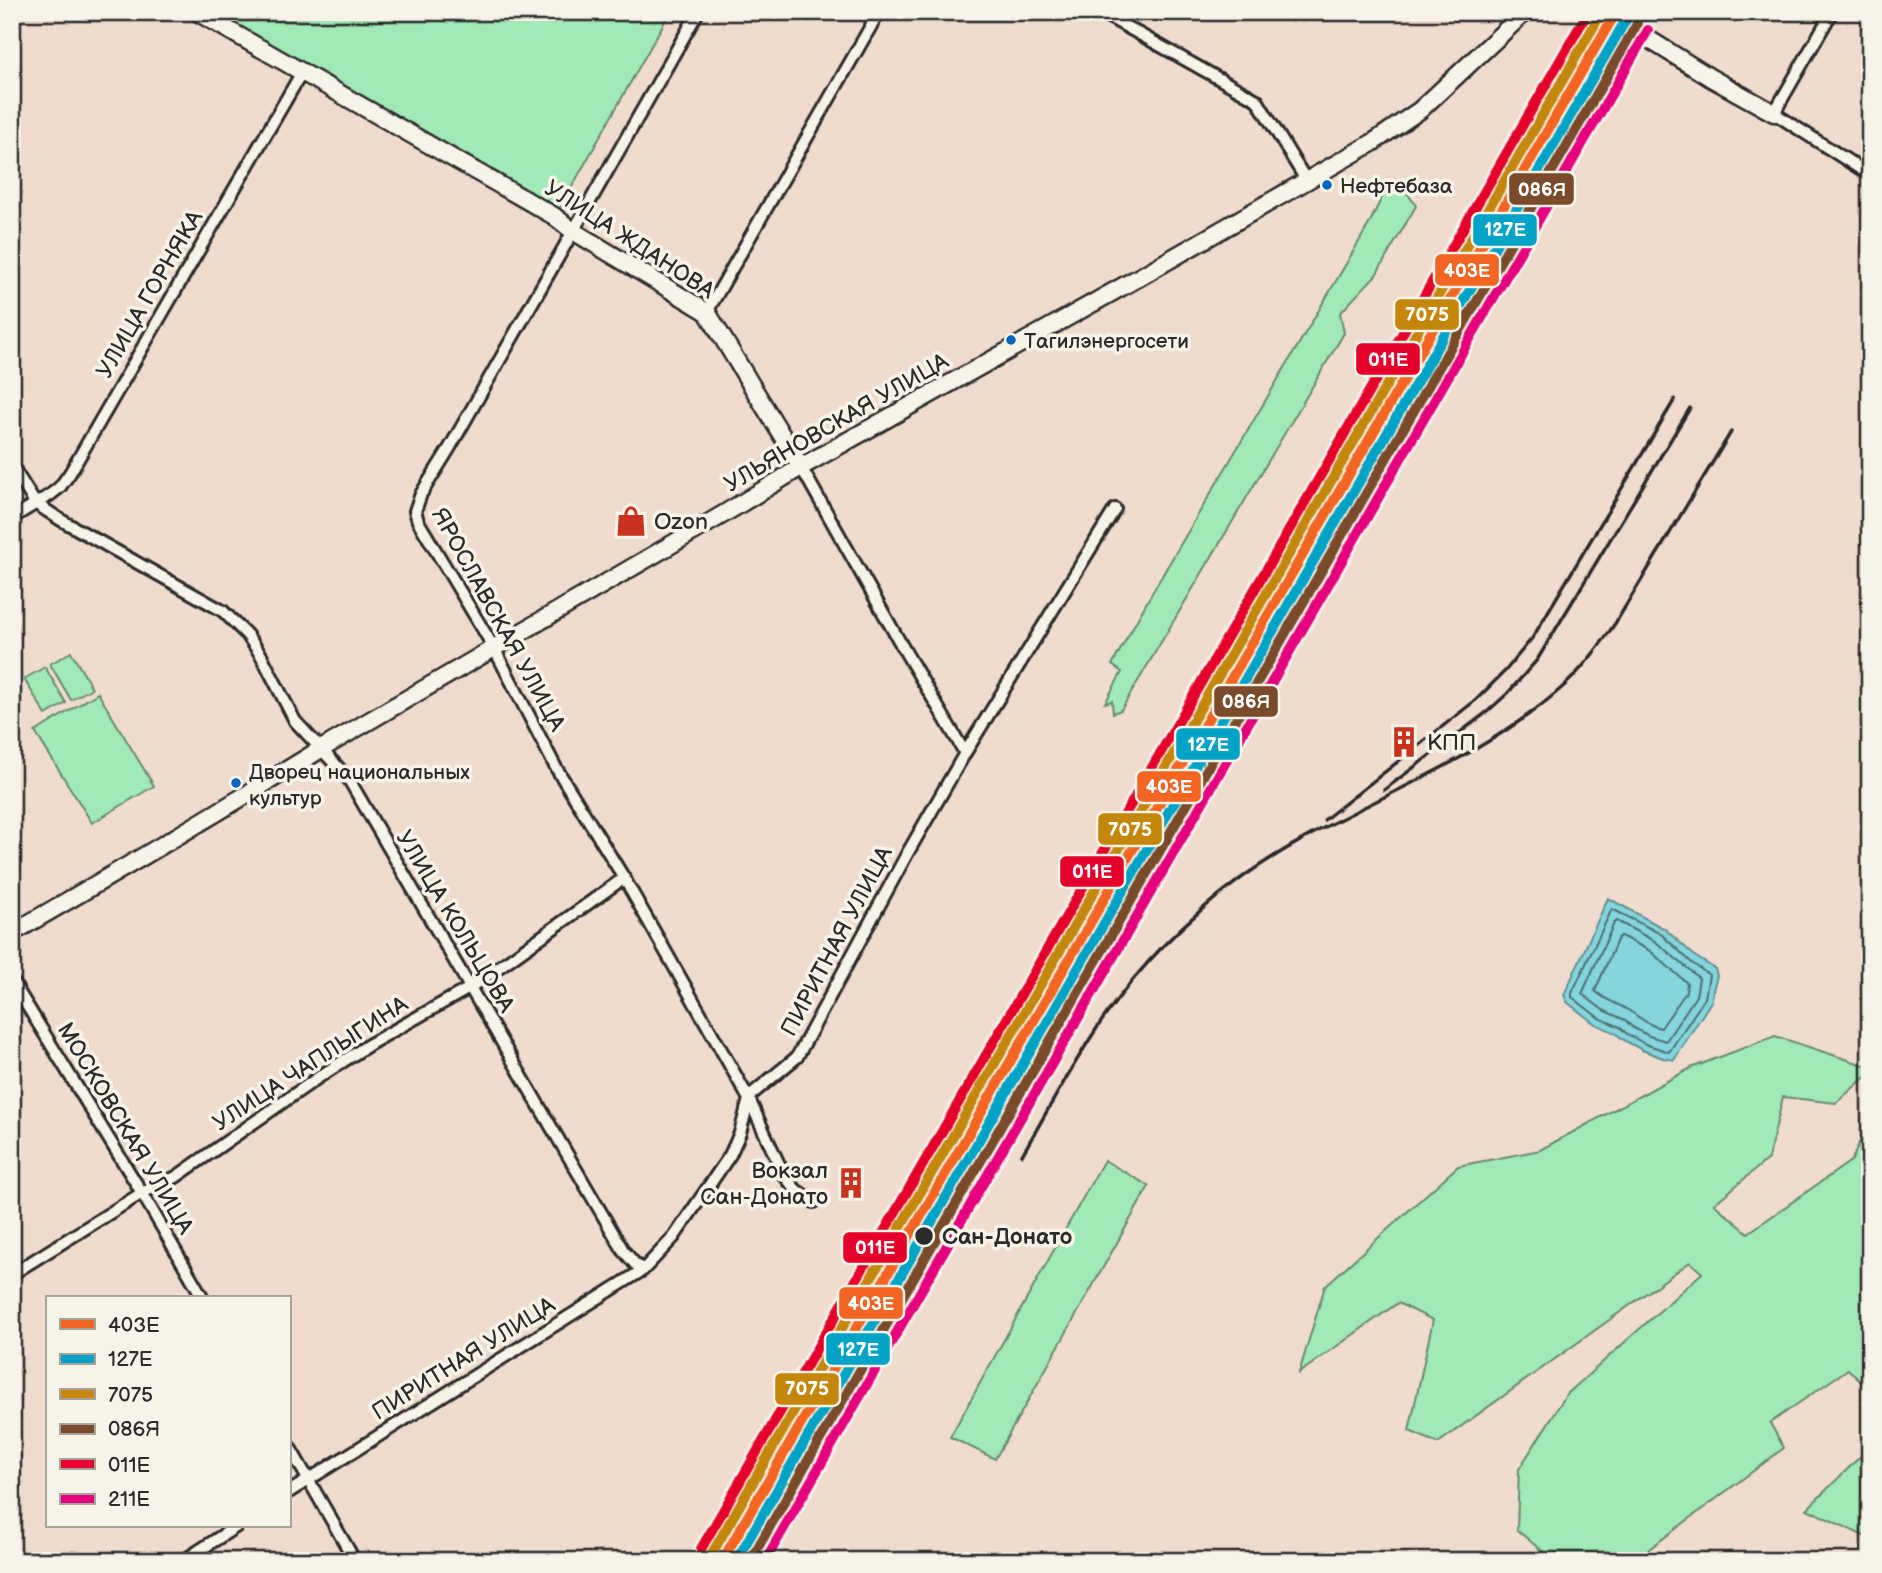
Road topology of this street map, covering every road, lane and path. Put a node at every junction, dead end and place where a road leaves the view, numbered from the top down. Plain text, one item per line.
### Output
1 (197, 12) edge
2 (698, 12) edge
3 (879, 12) edge
4 (1100, 12) edge
5 (1605, 12) edge
6 (1832, 12) edge
7 (1522, 13) edge
8 (302, 72) junction
9 (1774, 113) junction
10 (1870, 175) edge
11 (1306, 180) junction
12 (573, 232) junction
13 (707, 312) junction
14 (12, 466) edge
15 (801, 467) junction
16 (35, 503) junction
17 (1115, 509) dead end
18 (12, 518) edge
19 (494, 648) junction
20 (321, 749) junction
21 (965, 753) junction
22 (624, 878) junction
23 (12, 933) edge
24 (12, 981) edge
25 (471, 988) junction
26 (749, 1100) junction
27 (142, 1193) junction
28 (814, 1202) dead end
29 (643, 1269) junction
30 (12, 1274) edge
31 (202, 1296) edge
32 (290, 1449) edge
33 (308, 1480) junction
34 (290, 1491) edge
35 (234, 1528) edge
36 (183, 1561) edge
37 (355, 1561) edge

1 - 8 main road, УЛИЦА ЖДАНОВА
2 - 12 street, ЯРОСЛАВСКАЯ УЛИЦА
3 - 13 street
4 - 11 street
5 - 9 main road
6 - 9 street
7 - 11 main road, УЛЬЯНОВСКАЯ УЛИЦА
8 - 12 main road, УЛИЦА ЖДАНОВА
8 - 16 street, УЛИЦА ГОРНЯКА
9 - 10 street
11 - 15 main road, УЛЬЯНОВСКАЯ УЛИЦА
12 - 13 main road, УЛИЦА ЖДАНОВА
12 - 19 street, ЯРОСЛАВСКАЯ УЛИЦА
13 - 15 main road, УЛИЦА ЖДАНОВА
14 - 16 street, УЛИЦА КОЛЬЦОВА
15 - 19 main road, УЛЬЯНОВСКАЯ УЛИЦА
15 - 21 street, УЛИЦА ЖДАНОВА
16 - 18 street, УЛИЦА ГОРНЯКА
16 - 20 street, УЛИЦА КОЛЬЦОВА
17 - 21 street, ПИРИТНАЯ УЛИЦА
19 - 20 main road, УЛЬЯНОВСКАЯ УЛИЦА
19 - 22 street, ЯРОСЛАВСКАЯ УЛИЦА
20 - 23 main road, УЛЬЯНОВСКАЯ УЛИЦА
20 - 25 street, УЛИЦА КОЛЬЦОВА
21 - 26 street, ПИРИТНАЯ УЛИЦА
22 - 25 street, УЛИЦА ЧАПЛЫГИНА
22 - 26 street, ЯРОСЛАВСКАЯ УЛИЦА
24 - 27 street, МОСКОВСКАЯ УЛИЦА
25 - 27 street, УЛИЦА ЧАПЛЫГИНА
25 - 29 street, УЛИЦА КОЛЬЦОВА
26 - 28 street, ЯРОСЛАВСКАЯ УЛИЦА
26 - 29 street, ПИРИТНАЯ УЛИЦА
27 - 30 street, УЛИЦА ЧАПЛЫГИНА
27 - 31 street, МОСКОВСКАЯ УЛИЦА
29 - 33 street, ПИРИТНАЯ УЛИЦА
32 - 33 street
33 - 34 street, ПИРИТНАЯ УЛИЦА
33 - 37 street
35 - 36 street

